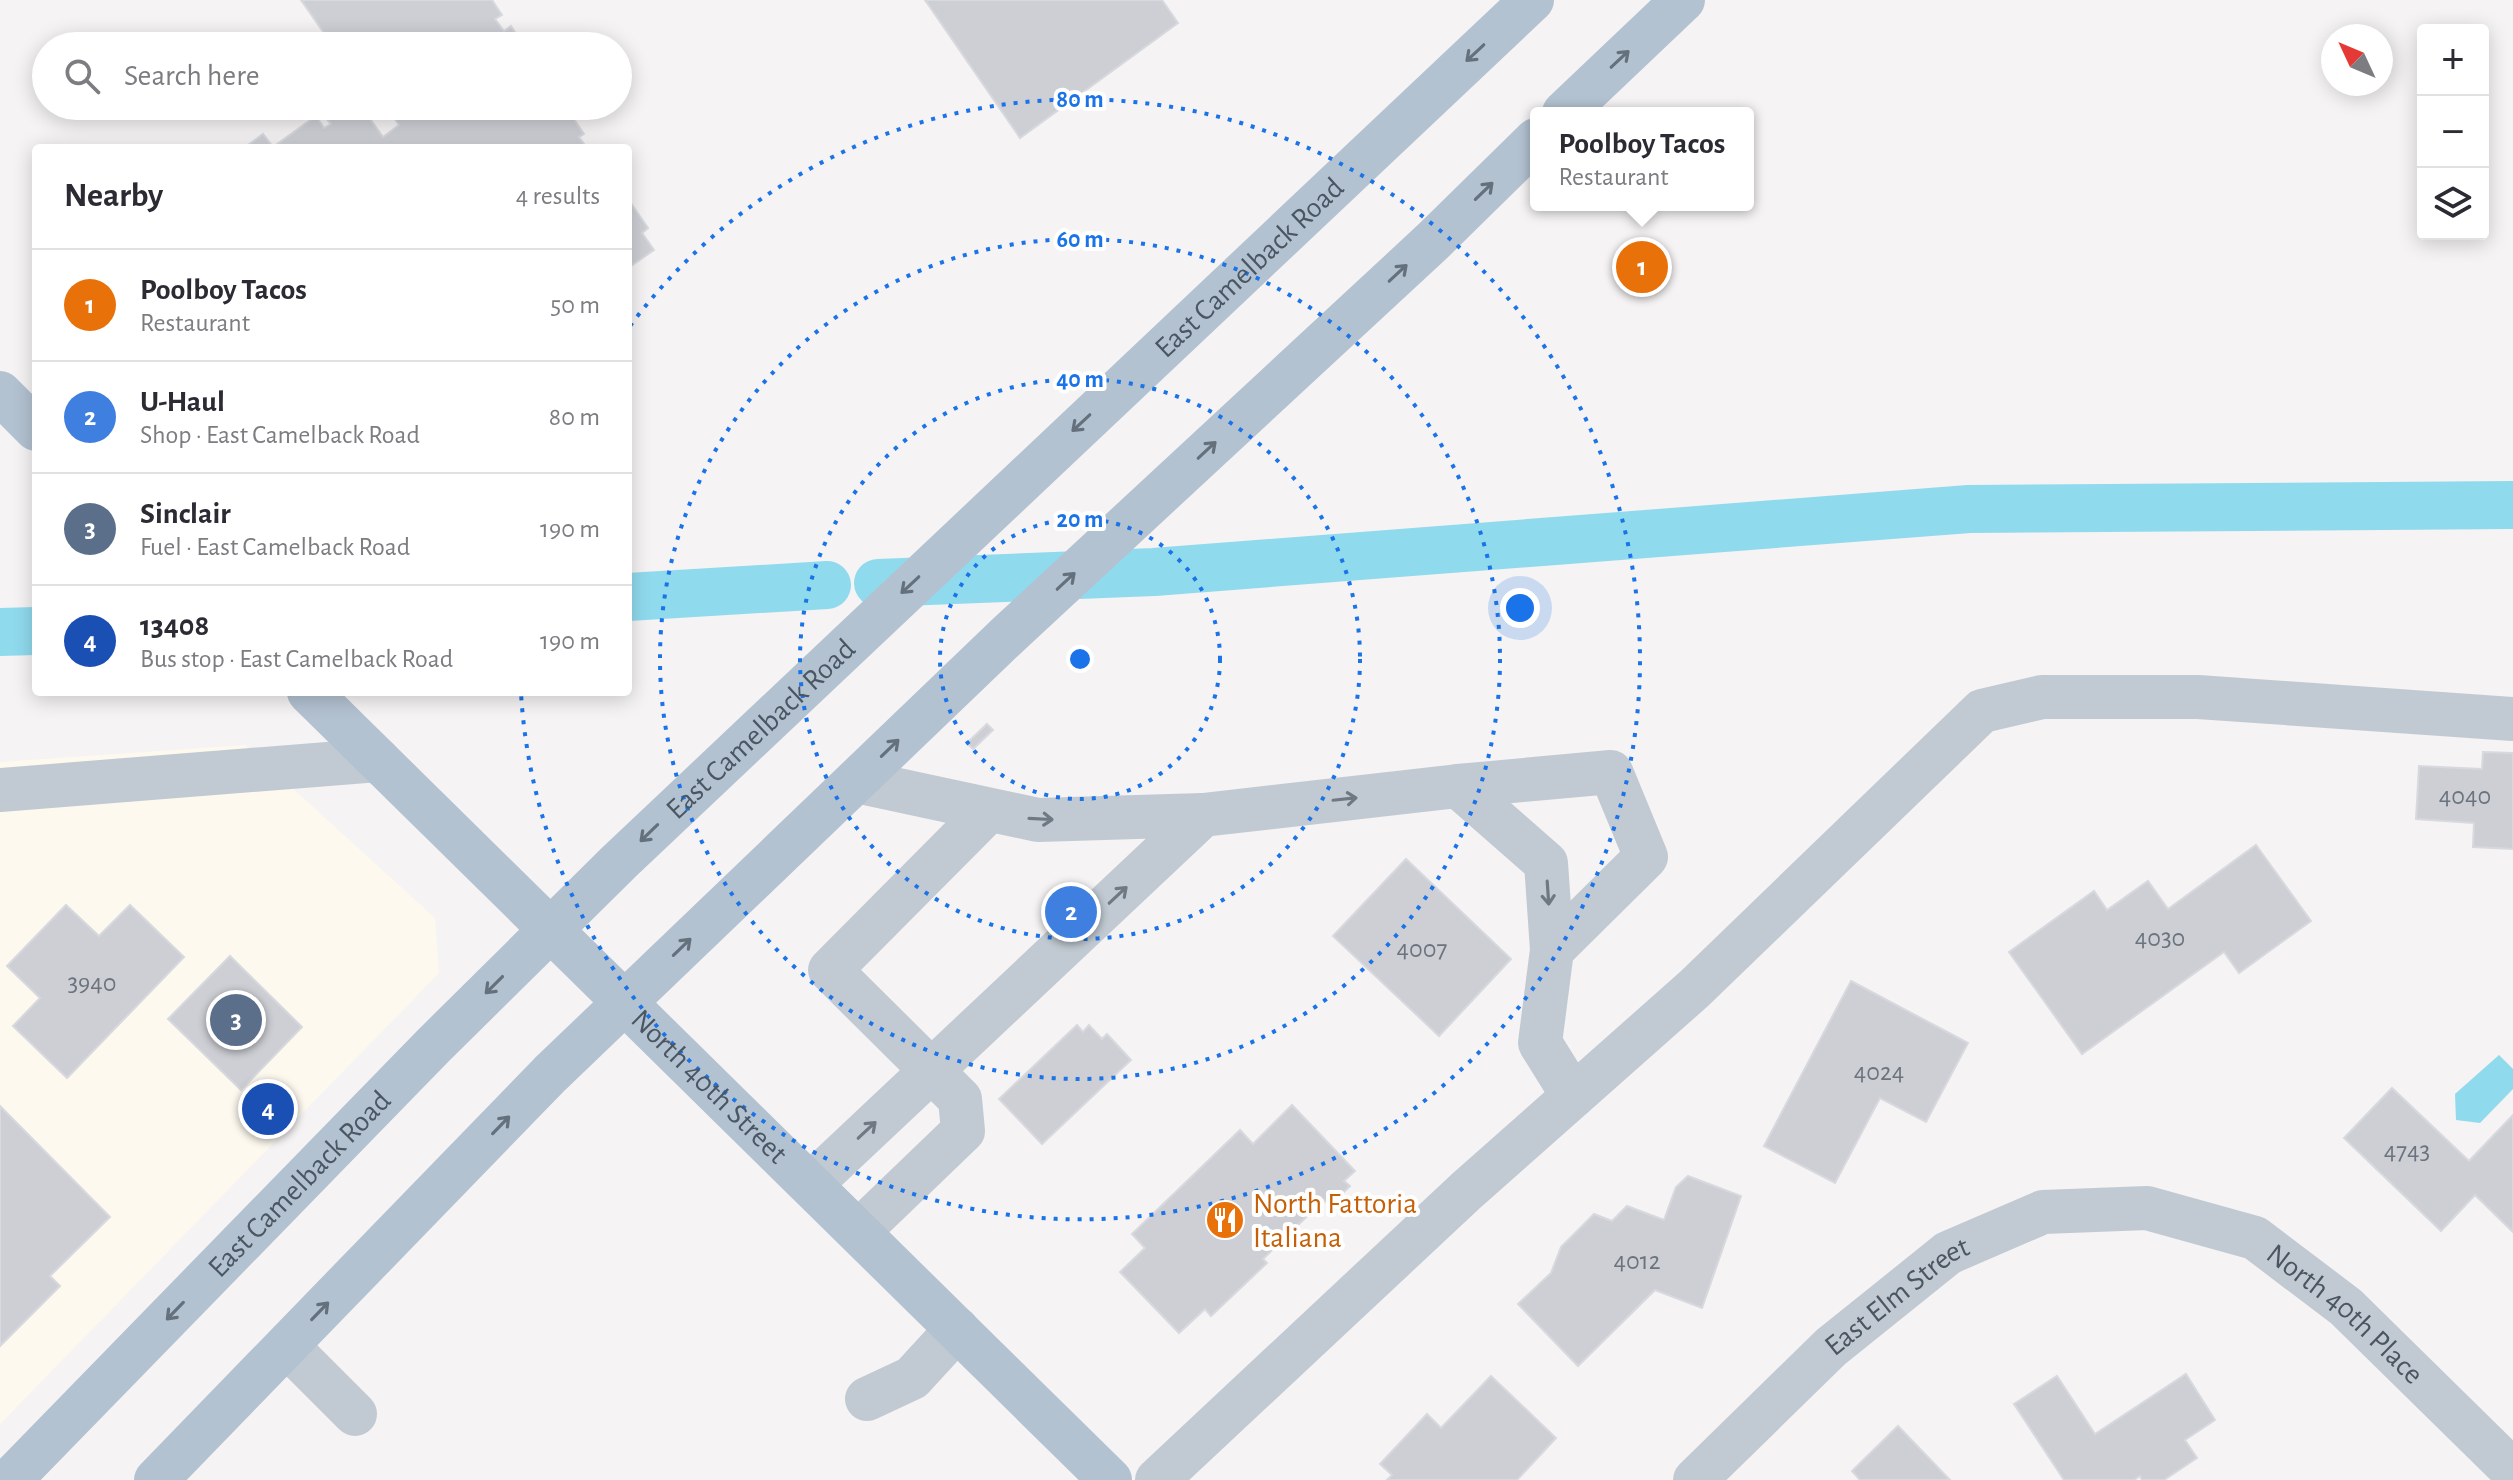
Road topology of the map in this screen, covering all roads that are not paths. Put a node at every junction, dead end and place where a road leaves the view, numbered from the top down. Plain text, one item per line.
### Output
1 (1532, 0) edge
2 (1683, 0) edge
3 (1570, 107) edge
4 (1530, 146) edge
5 (0, 393) edge
6 (32, 425) edge
7 (313, 696) edge
8 (2513, 719) edge
9 (378, 760) junction
10 (856, 781) junction
11 (1458, 786) junction
12 (0, 790) edge
13 (989, 810) junction
14 (1203, 815) junction
15 (550, 930) junction
16 (1552, 950) junction
17 (625, 1001) junction
18 (931, 1071) junction
19 (1573, 1096) junction
20 (811, 1184) junction
21 (2147, 1208) joint
22 (859, 1231) junction
23 (957, 1329) junction
24 (287, 1346) junction
25 (867, 1399) dead end
26 (355, 1414) dead end
27 (2513, 1471) edge
28 (10, 1480) edge
29 (156, 1480) edge
30 (1110, 1480) edge
31 (1157, 1480) edge
32 (1695, 1480) edge

1 -> 15 main road, East Camelback Road
3 -> 2 main road
10 -> 4 main road
5 - 6 main road
7 - 9 main road, North 40th Street
8 - 19 street
9 - 12 street
9 - 15 main road, North 40th Street
10 - 13 street
17 -> 10 main road
14 -> 11 street
11 -> 16 street
11 - 16 street
13 -> 14 street
13 - 18 street
18 -> 14 street
15 - 17 main road, North 40th Street
15 -> 28 main road, East Camelback Road
16 - 19 street
17 - 20 main road, North 40th Street
24 -> 17 main road
20 -> 18 street
18 - 22 street
19 - 31 street
20 - 22 main road, North 40th Street
21 - 27 street, North 40th Place
21 - 32 street, East Elm Street
22 - 23 main road, North 40th Street
23 - 25 street
23 - 30 main road, North 40th Street
24 - 26 street
24 - 29 main road

